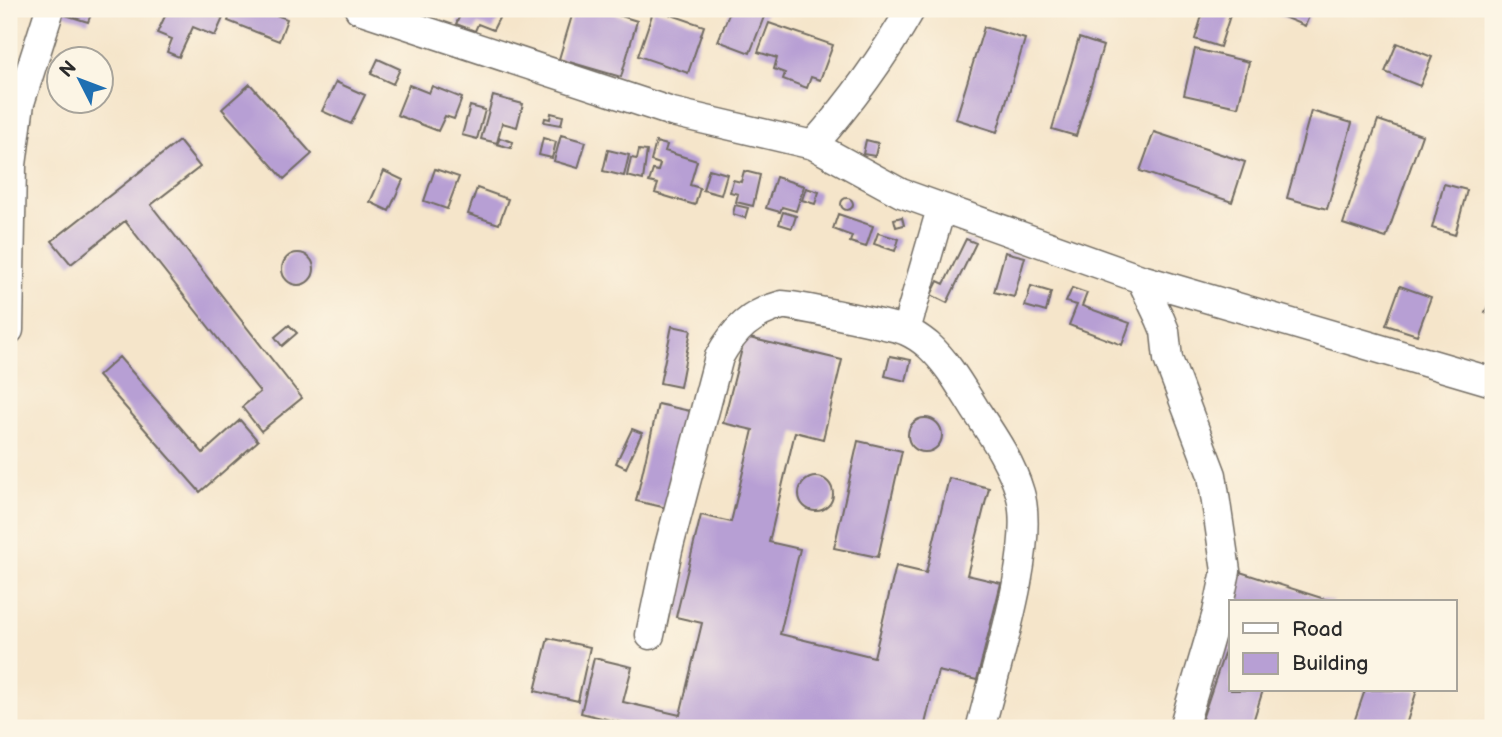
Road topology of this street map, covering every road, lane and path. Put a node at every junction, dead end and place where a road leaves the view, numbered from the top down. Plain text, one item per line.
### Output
1 (50, 9) edge
2 (359, 9) edge
3 (911, 9) edge
4 (813, 145) junction
5 (942, 209) junction
6 (1140, 279) junction
7 (9, 330) edge
8 (906, 330) junction
9 (1493, 382) edge
10 (650, 635) dead end
11 (981, 726) dead end
12 (1183, 728) edge

1 - 7 street
2 - 4 street
3 - 4 street
4 - 5 street
5 - 6 street
5 - 8 street
6 - 9 street
6 - 12 street
8 - 10 street
8 - 11 street

